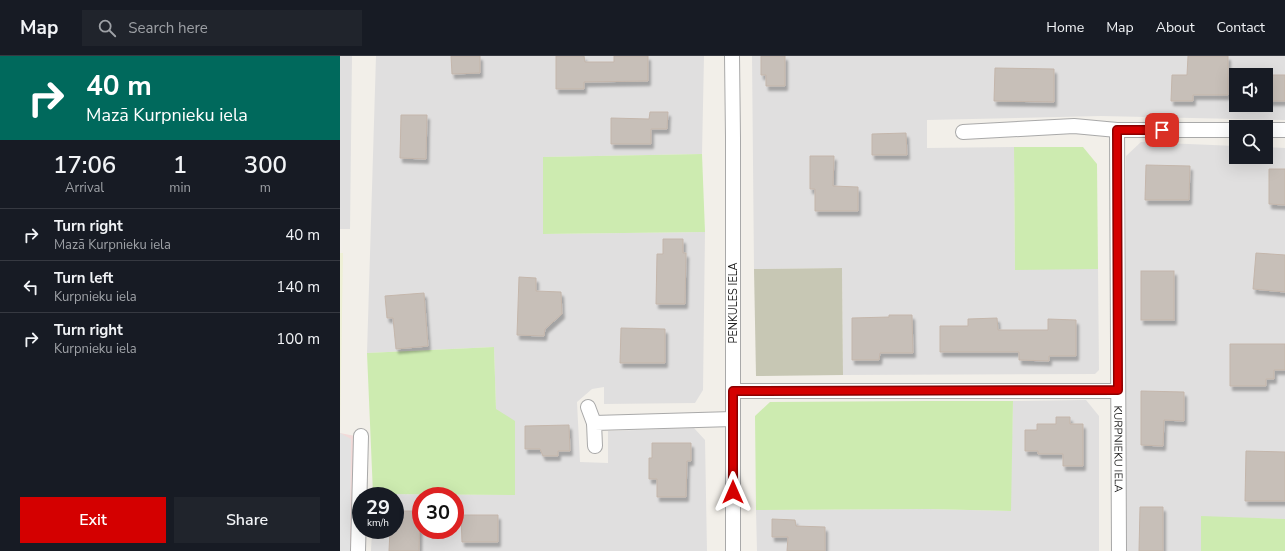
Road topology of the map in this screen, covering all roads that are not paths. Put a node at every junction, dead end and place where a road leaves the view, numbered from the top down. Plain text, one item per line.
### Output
1 (732, 56) edge
2 (1117, 130) junction
3 (1229, 130) edge
4 (1273, 130) edge
5 (1285, 130) edge
6 (963, 132) dead end
7 (1118, 390) junction
8 (733, 391) junction
9 (588, 407) dead end
10 (733, 419) junction
11 (594, 423) junction
12 (361, 436) dead end
13 (595, 446) dead end
14 (358, 551) edge
15 (733, 551) edge
16 (1119, 551) edge

1 - 8 street, PENKULES IELA
2 - 3 street
2 - 6 street
2 - 7 street, KURPNIEKU IELA
4 - 5 street
7 - 8 street
7 - 16 street, KURPNIEKU IELA
8 - 10 street, PENKULES IELA
9 - 11 street
10 - 11 street
10 - 15 street, PENKULES IELA
11 - 13 street
12 - 14 street

